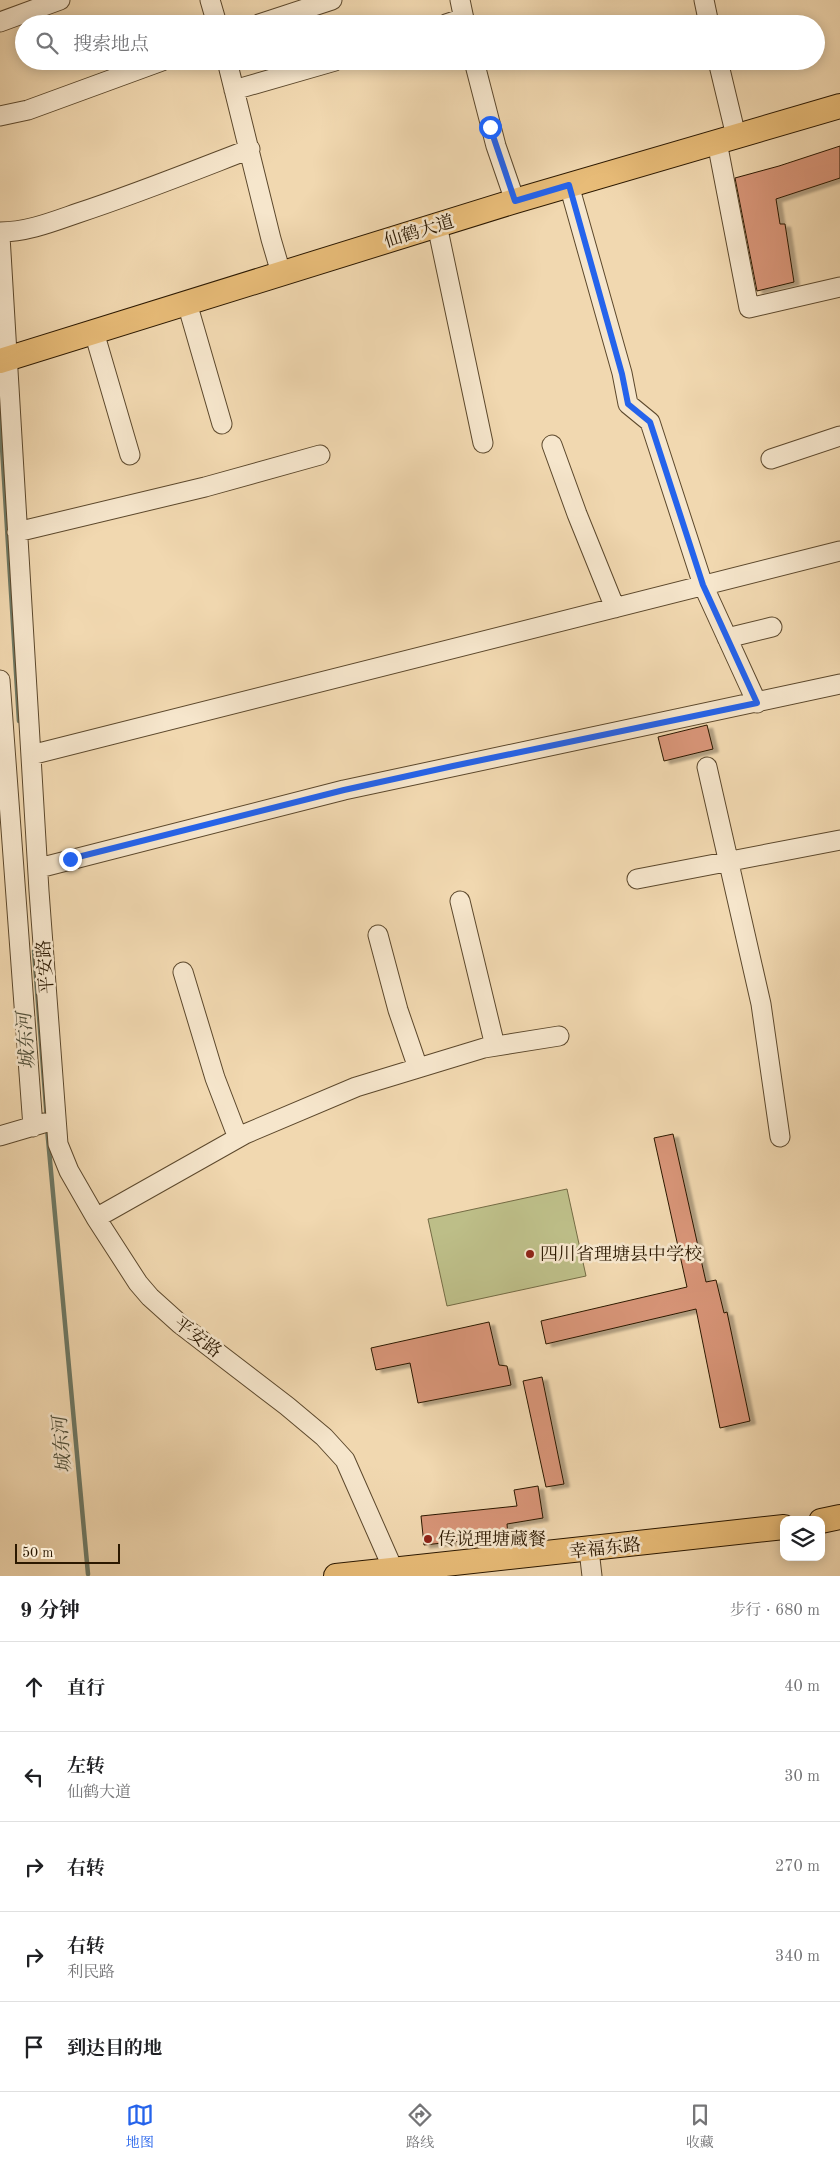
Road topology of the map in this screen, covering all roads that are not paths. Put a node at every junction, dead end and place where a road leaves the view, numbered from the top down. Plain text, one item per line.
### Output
1 (60, 0) edge
2 (210, 0) edge
3 (332, 0) edge
4 (704, 0) edge
5 (19, 15) edge
6 (214, 15) edge
7 (286, 15) edge
8 (707, 15) edge
9 (15, 16) edge
10 (0, 22) edge
11 (137, 70) edge
12 (229, 70) edge
13 (304, 70) edge
14 (476, 70) edge
15 (719, 70) edge
16 (234, 90) junction
17 (840, 106) edge
18 (0, 116) edge
19 (727, 139) junction
20 (250, 149) junction
21 (569, 185) junction
22 (515, 201) junction
23 (437, 225) junction
24 (0, 234) edge
25 (281, 274) junction
26 (840, 287) edge
27 (187, 303) junction
28 (94, 332) junction
29 (3, 360) edge
30 (222, 424) dead end
31 (840, 436) edge
32 (484, 442) dead end
33 (552, 445) dead end
34 (130, 455) dead end
35 (320, 455) dead end
36 (771, 458) dead end
37 (17, 532) junction
38 (840, 551) edge
39 (703, 585) junction
40 (615, 608) junction
41 (772, 628) dead end
42 (727, 638) junction
43 (0, 680) edge
44 (840, 684) edge
45 (757, 703) junction
46 (31, 755) junction
47 (707, 768) dead end
48 (840, 840) edge
49 (728, 860) junction
50 (39, 868) junction
51 (637, 879) dead end
52 (460, 901) dead end
53 (378, 934) dead end
54 (184, 972) dead end
55 (559, 1036) dead end
56 (495, 1046) junction
57 (418, 1068) junction
58 (46, 1123) junction
59 (0, 1136) edge
60 (780, 1137) dead end
61 (238, 1138) junction
62 (96, 1218) junction
63 (840, 1517) edge
64 (825, 1520) edge
65 (780, 1528) edge
66 (589, 1550) junction
67 (394, 1570) junction
68 (424, 1572) edge
69 (336, 1576) edge
70 (592, 1576) edge

1 - 5 street
2 - 6 street
3 - 7 street
4 - 8 street
9 - 10 street
11 - 18 street
12 - 16 street
13 - 16 street
14 - 22 street
15 - 19 street
16 - 20 street
17 - 19 main road, 仙鹤大道
19 - 21 main road, 仙鹤大道
19 - 26 street
20 - 24 street
20 - 25 street
21 - 22 main road, 仙鹤大道
21 - 39 street
22 - 23 main road, 仙鹤大道
23 - 25 main road, 仙鹤大道
23 - 32 street
24 - 29 street, 平安路
25 - 27 main road, 仙鹤大道
27 - 28 main road, 仙鹤大道
27 - 30 street
28 - 29 main road, 仙鹤大道
28 - 34 street
29 - 37 street, 平安路
31 - 36 street
33 - 40 street
35 - 37 street
37 - 46 street, 平安路
38 - 39 street
39 - 40 street
39 - 42 street
40 - 46 street
41 - 42 street
42 - 45 street
43 - 58 street
44 - 45 street
45 - 50 street
46 - 50 street, 平安路
47 - 49 street
48 - 49 street
49 - 51 street
49 - 60 street
50 - 58 street, 平安路
52 - 56 street
53 - 57 street
54 - 61 street
55 - 56 street
56 - 57 street
57 - 61 street
58 - 59 street
58 - 62 street, 平安路
61 - 62 street
62 - 67 street, 平安路
63 - 64 main road
65 - 66 main road, 幸福东路
66 - 68 main road, 幸福东路
66 - 70 street
67 - 68 main road, 幸福东路
67 - 69 main road, 幸福东路

